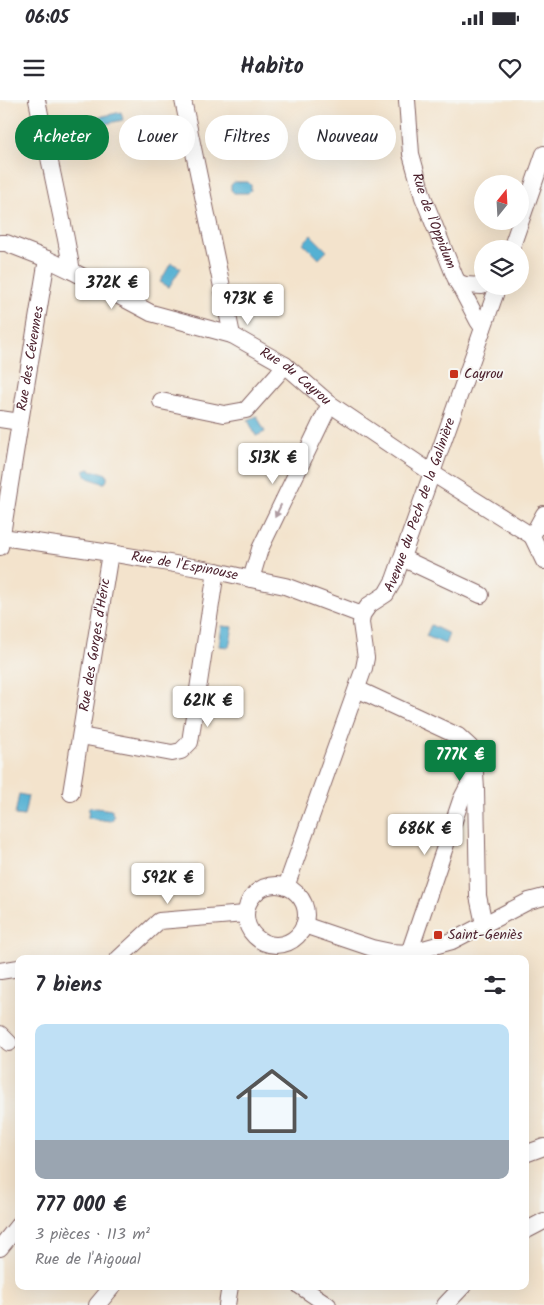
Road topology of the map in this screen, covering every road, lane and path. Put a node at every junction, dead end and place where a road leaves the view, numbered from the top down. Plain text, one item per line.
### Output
1 (37, 100) edge
2 (183, 100) edge
3 (407, 100) edge
4 (544, 154) edge
5 (514, 240) edge
6 (0, 243) edge
7 (48, 259) junction
8 (72, 270) junction
9 (457, 282) junction
10 (474, 286) edge
11 (495, 295) edge
12 (483, 328) junction
13 (232, 335) junction
14 (285, 364) junction
15 (161, 401) dead end
16 (330, 404) junction
17 (0, 419) edge
18 (20, 422) junction
19 (432, 473) junction
20 (544, 514) edge
21 (532, 536) junction
22 (1, 542) edge
23 (110, 554) junction
24 (402, 558) junction
25 (544, 561) edge
26 (216, 571) junction
27 (251, 579) junction
28 (481, 595) dead end
29 (362, 615) junction
30 (357, 689) junction
31 (81, 736) junction
32 (475, 773) junction
33 (71, 793) dead end
34 (286, 887) junction
35 (544, 897) edge
36 (246, 914) junction
37 (484, 924) junction
38 (304, 925) junction
39 (272, 952) edge
40 (409, 953) junction
41 (122, 955) edge
42 (15, 969) edge
43 (0, 972) edge
44 (544, 1147) edge
45 (529, 1153) edge
46 (544, 1221) edge
47 (15, 1229) edge
48 (529, 1230) edge
49 (0, 1248) edge
50 (110, 1290) edge
51 (229, 1290) edge
52 (306, 1290) edge
53 (459, 1290) edge
54 (97, 1305) edge
55 (227, 1305) edge
56 (328, 1305) edge
57 (445, 1305) edge

1 - 8 street
2 - 13 street
3 - 9 street, Rue de l'Oppidum
4 - 5 street
6 - 7 street, Rue du Cayrou
7 - 8 street, Rue du Cayrou
7 - 18 street, Rue des Cévennes
8 - 13 street, Rue du Cayrou
9 - 10 street, Rue de l'Oppidum
9 - 12 street, Rue de l'Oppidum
11 - 12 street, Avenue du Pech de la Galinière
12 - 19 street, Avenue du Pech de la Galinière
13 - 14 street, Rue du Cayrou
14 - 15 street
14 - 16 street, Rue du Cayrou
16 - 19 street, Rue du Cayrou
16 -> 27 street
17 - 18 street
18 - 22 street, Rue des Cévennes
19 - 21 street, Rue du Cayrou
19 - 24 street, Avenue du Pech de la Galinière
20 - 21 street
21 - 25 street
22 - 23 street, Rue de l'Espinouse
23 - 26 street, Rue de l'Espinouse
23 - 31 street, Rue des Gorges d'Héric
24 - 28 street
24 - 29 street, Avenue du Pech de la Galinière
26 - 27 street, Rue de l'Espinouse
26 - 31 street
27 - 29 street, Rue de l'Espinouse
29 - 30 street
30 - 32 street
30 - 34 street
31 - 33 street, Rue des Gorges d'Héric
32 - 37 street
32 - 40 street
34 - 36 street
34 - 38 street
35 - 37 street
36 - 39 street
36 - 41 street
37 - 40 street
38 - 39 street
38 - 40 street
42 - 43 street
44 - 45 street
46 - 48 street
47 - 49 street
50 - 54 street
51 - 55 street
52 - 56 street
53 - 57 street

